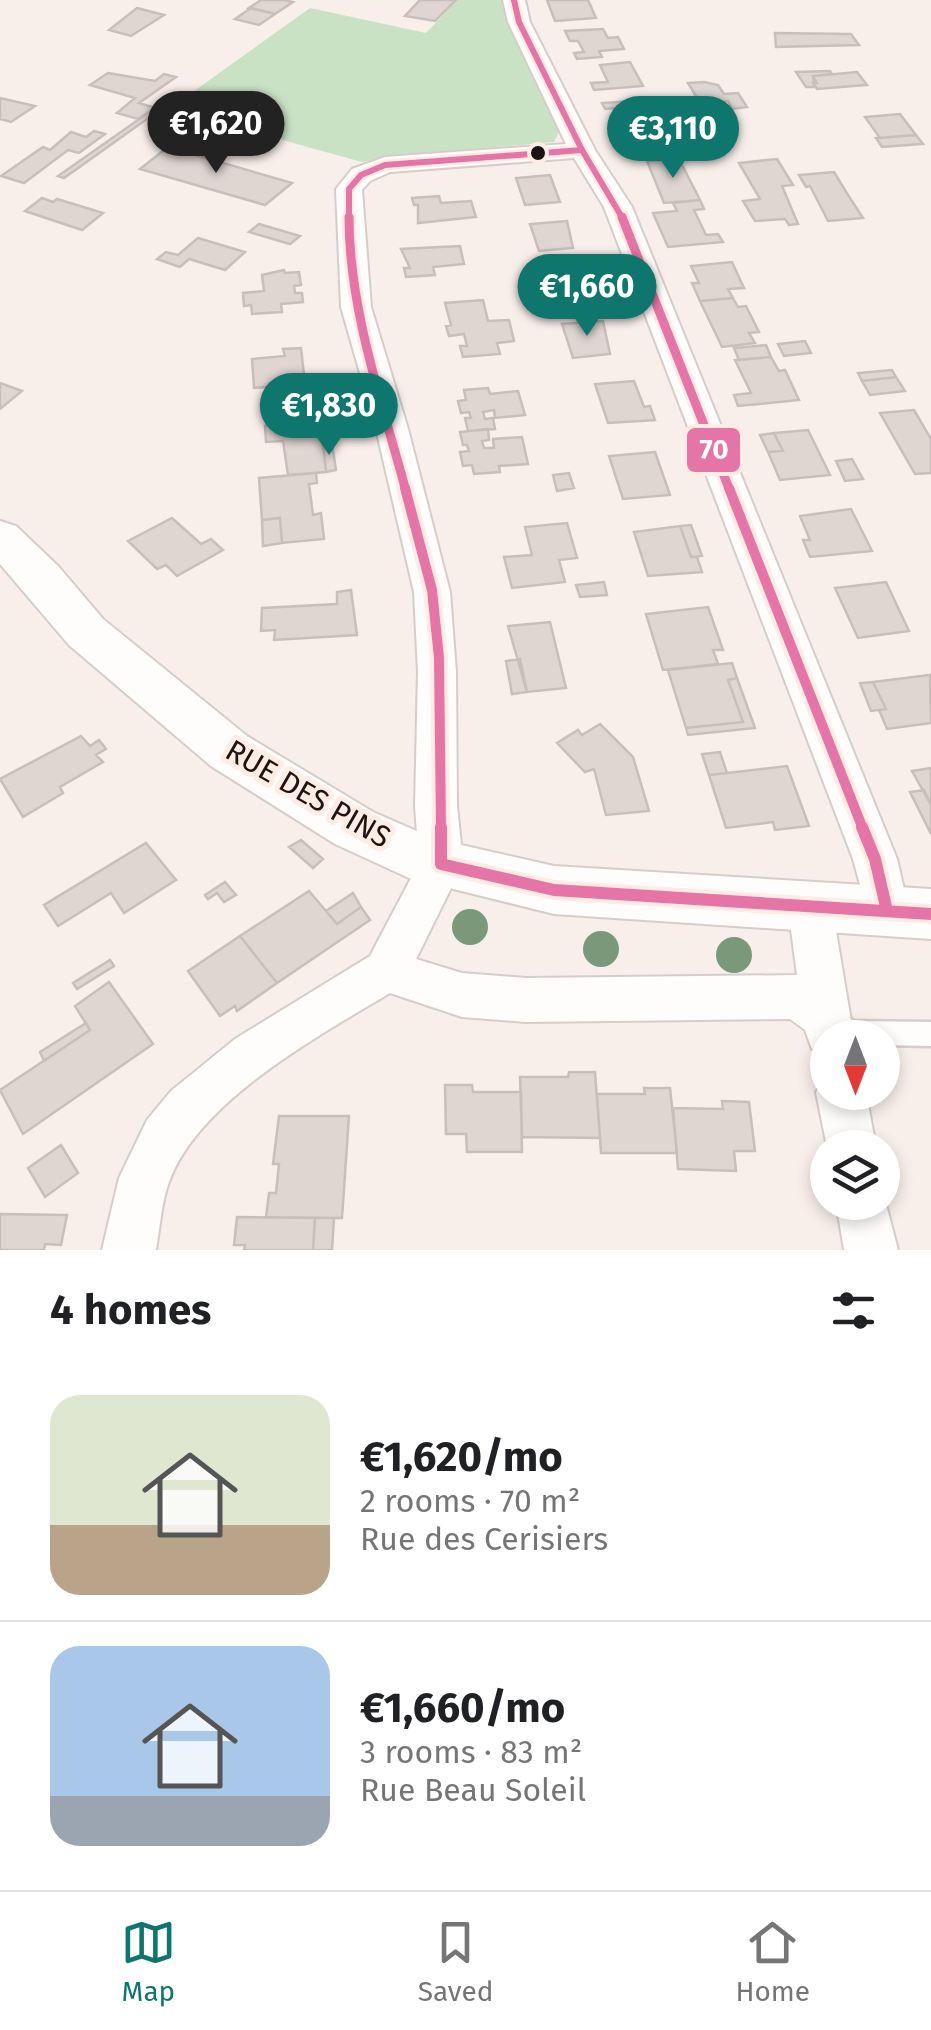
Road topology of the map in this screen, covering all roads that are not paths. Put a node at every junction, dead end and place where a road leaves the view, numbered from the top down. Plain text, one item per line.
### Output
1 (514, 0) edge
2 (582, 150) junction
3 (0, 537) edge
4 (441, 864) junction
5 (810, 907) junction
6 (909, 912) edge
7 (386, 971) junction
8 (820, 1020) edge
9 (827, 1020) edge
10 (900, 1034) edge
11 (931, 1034) edge
12 (865, 1220) edge
13 (129, 1250) edge
14 (870, 1250) edge

1 - 2 street
2 - 4 street
2 - 6 street
3 - 4 street, RUE DES PINS
4 - 5 street, RUE DES PINS
4 - 7 street
5 - 6 street, RUE DES PINS
5 - 9 street
7 - 8 street
7 - 13 street
10 - 11 lane
12 - 14 street

